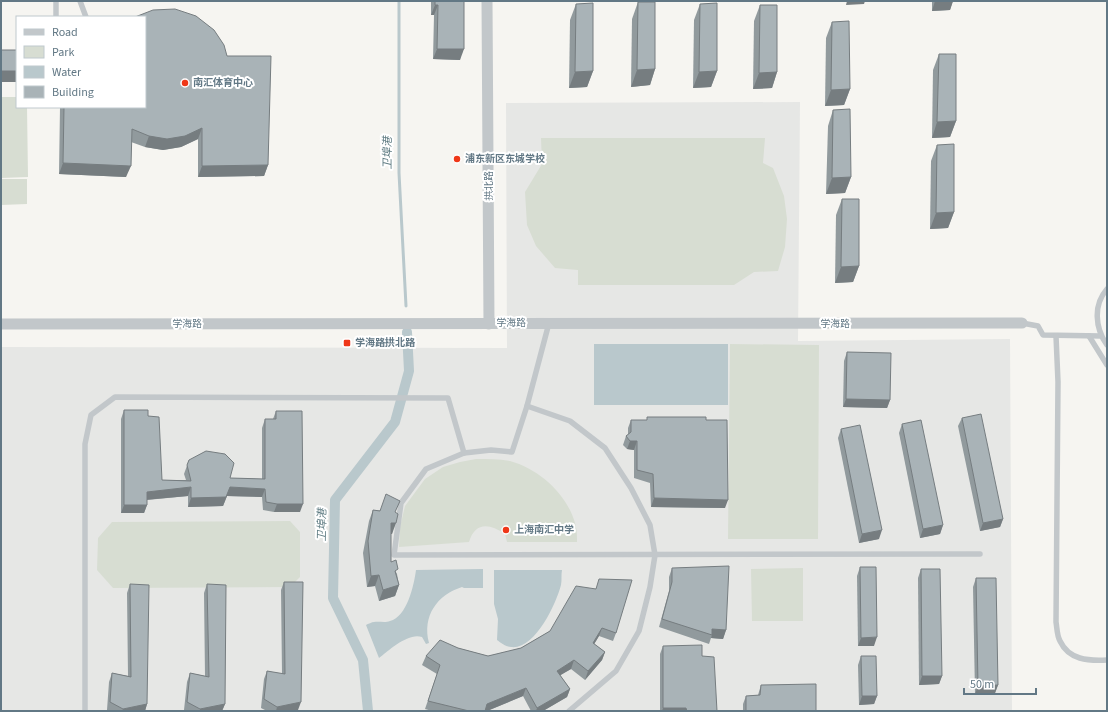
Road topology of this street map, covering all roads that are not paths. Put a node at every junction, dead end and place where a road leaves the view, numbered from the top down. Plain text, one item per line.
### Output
1 (56, 1) edge
2 (80, 1) edge
3 (487, 1) edge
4 (56, 16) edge
5 (86, 16) edge
6 (1107, 289) edge
7 (549, 323) junction
8 (1, 324) edge
9 (490, 324) junction
10 (1022, 324) joint
11 (1056, 336) junction
12 (1089, 336) junction
13 (1101, 336) junction
14 (1107, 345) edge
15 (1107, 365) edge
16 (527, 406) junction
17 (464, 453) junction
18 (980, 554) dead end
19 (655, 555) junction
20 (1107, 660) edge
21 (85, 711) edge
22 (569, 711) edge

1 - 4 lane
2 - 5 lane
3 - 9 street, 拱北路
6 - 13 lane
7 - 9 street, 学海路
7 - 10 street, 学海路
7 - 16 lane
8 - 9 street, 学海路
10 - 11 lane
11 - 12 lane
11 - 20 lane
12 - 13 lane
12 - 15 lane
13 - 14 lane
16 - 17 lane
16 - 19 lane
17 - 19 lane
17 - 21 lane
18 - 19 lane
19 - 22 lane

